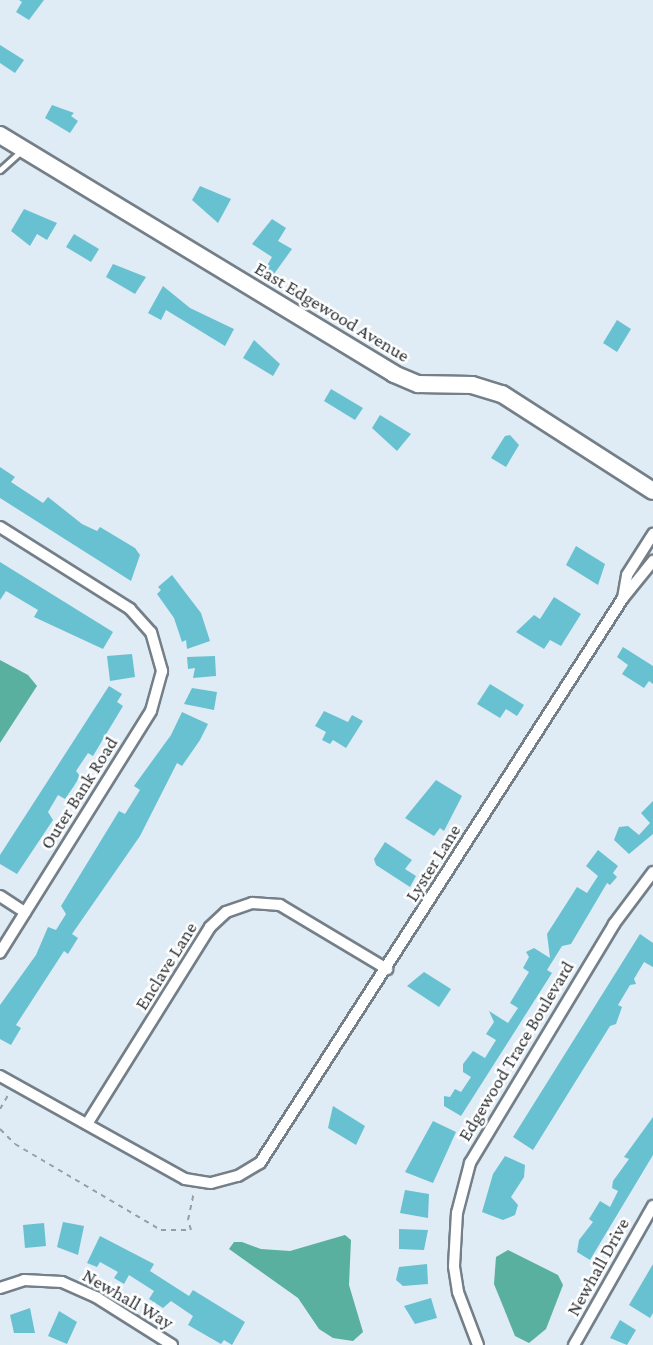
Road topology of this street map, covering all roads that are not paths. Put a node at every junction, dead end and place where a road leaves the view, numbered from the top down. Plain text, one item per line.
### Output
1 (0, 135) edge
2 (23, 149) junction
3 (0, 170) edge
4 (653, 491) edge
5 (0, 527) edge
6 (653, 534) edge
7 (653, 561) edge
8 (623, 598) junction
9 (653, 872) edge
10 (0, 896) edge
11 (25, 912) junction
12 (0, 953) edge
13 (387, 969) junction
14 (0, 1076) edge
15 (87, 1124) junction
16 (653, 1206) edge
17 (0, 1288) edge
18 (172, 1345) edge
19 (478, 1345) edge
20 (574, 1345) edge

1 - 2 main road, East Edgewood Avenue
2 - 3 lane
2 - 4 main road, East Edgewood Avenue
5 - 11 street, Outer Bank Road
6 - 8 street, Lyster Lane
7 - 8 street, Lyster Lane
8 - 13 street, Lyster Lane
9 - 19 street, Edgewood Trace Boulevard
10 - 11 street
11 - 12 street, Outer Bank Road
13 - 15 street, Lyster Lane
13 - 15 street, Enclave Lane
14 - 15 street
16 - 20 street, Newhall Drive
17 - 18 street, Newhall Way

